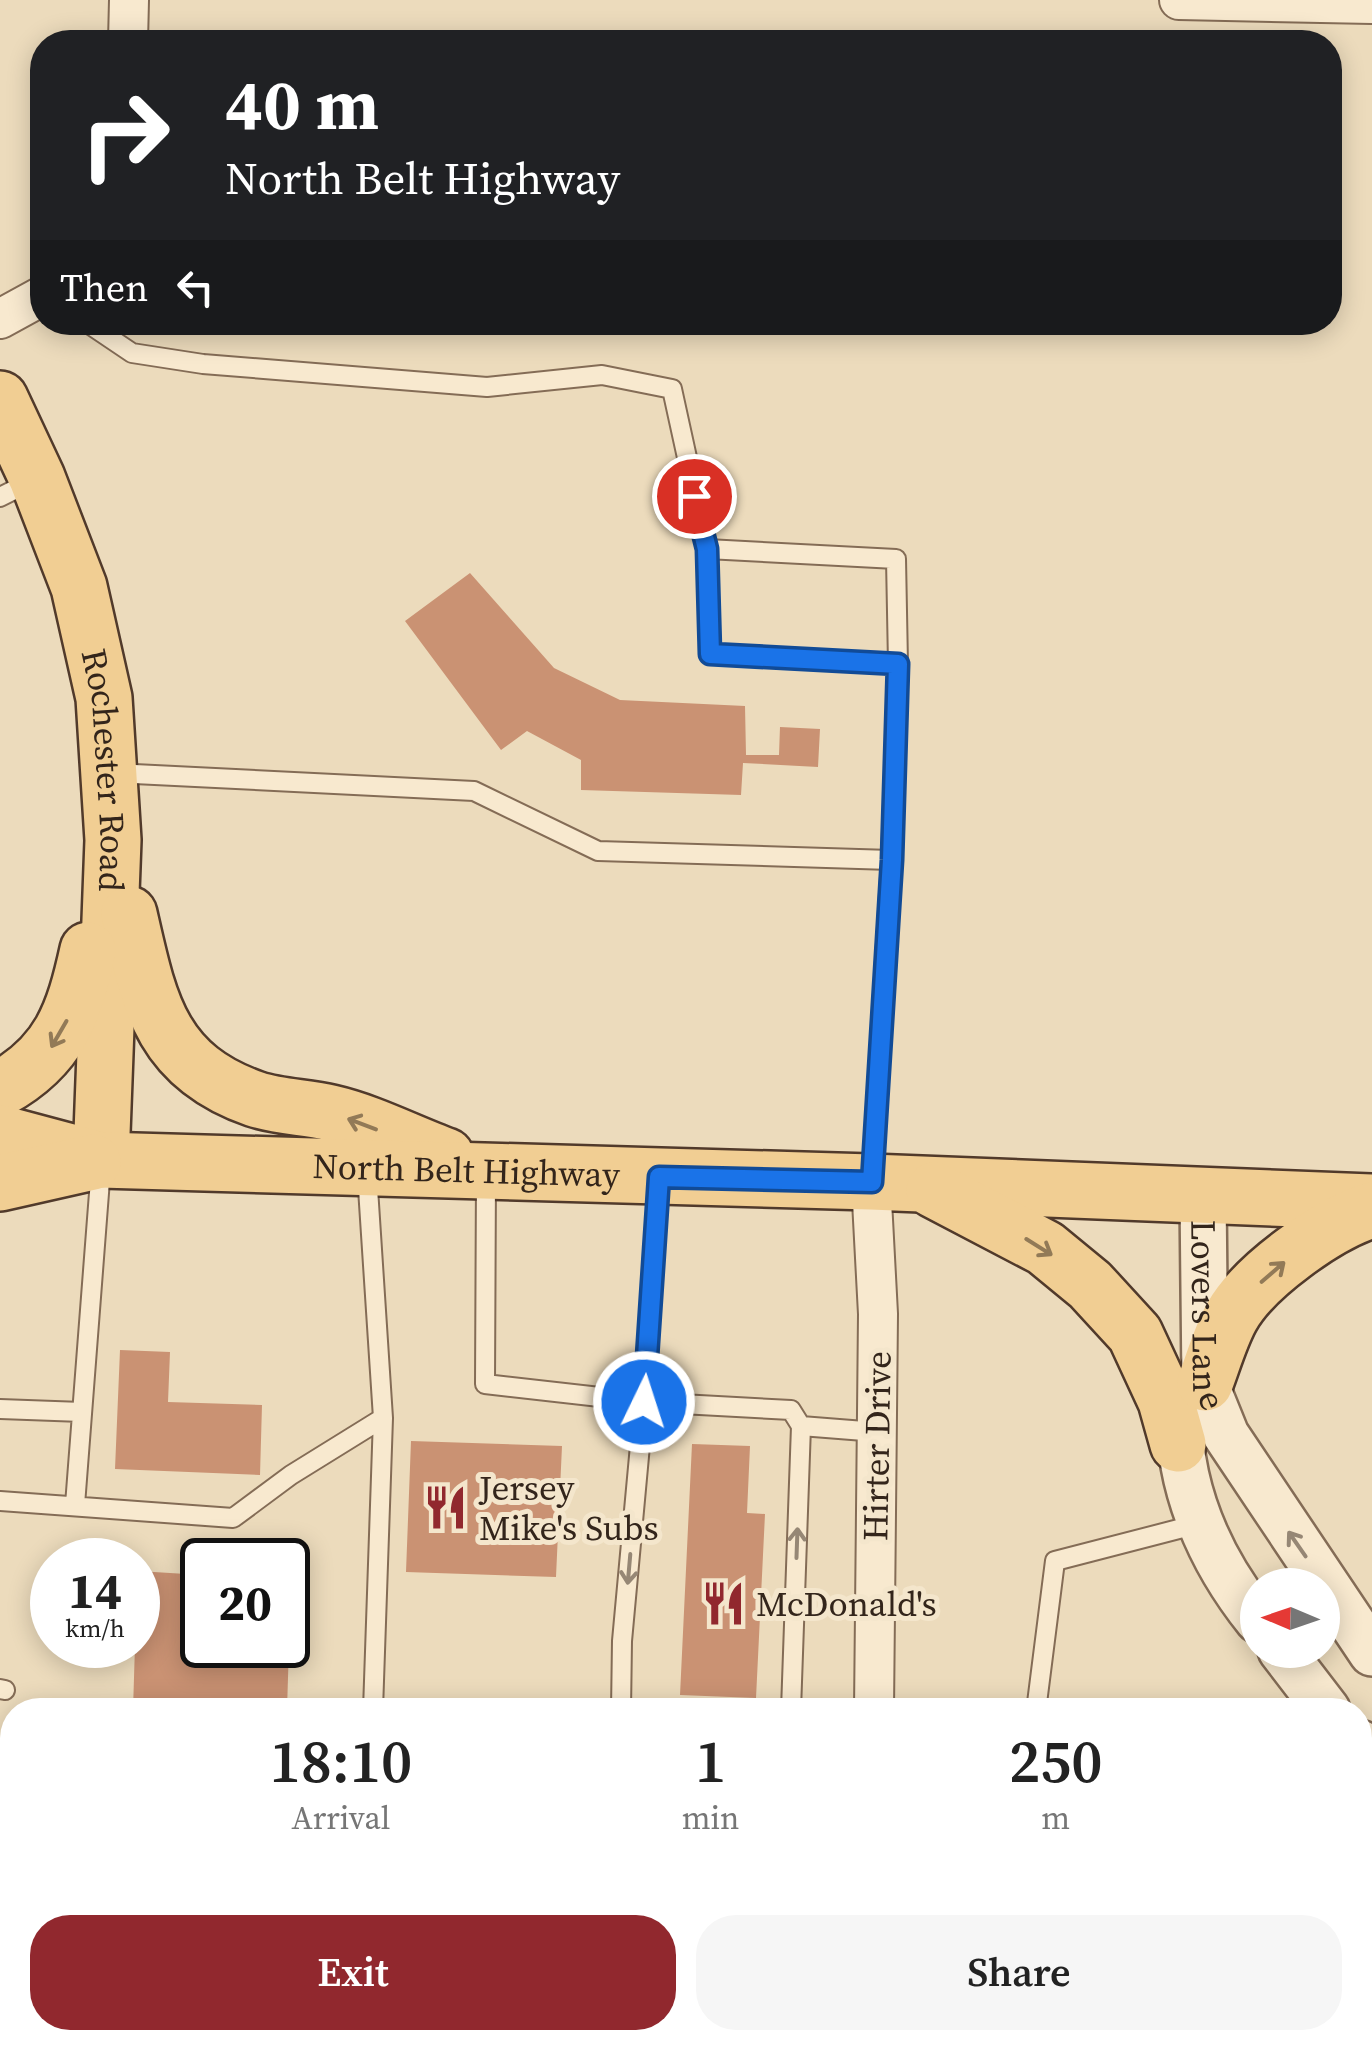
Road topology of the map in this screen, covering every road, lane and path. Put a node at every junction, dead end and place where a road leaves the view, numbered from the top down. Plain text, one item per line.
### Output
1 (130, 0) edge
2 (1179, 0) edge
3 (1372, 4) edge
4 (129, 30) edge
5 (30, 302) edge
6 (0, 318) edge
7 (105, 335) edge
8 (0, 400) edge
9 (19, 488) edge
10 (707, 549) junction
11 (898, 664) junction
12 (110, 773) junction
13 (113, 840) junction
14 (892, 860) junction
15 (0, 1089) edge
16 (0, 1133) edge
17 (101, 1160) junction
18 (367, 1168) junction
19 (486, 1171) junction
20 (659, 1177) junction
21 (0, 1183) edge
22 (897, 1183) junction
23 (1203, 1194) junction
24 (1372, 1206) edge
25 (1205, 1383) junction
26 (644, 1402) junction
27 (0, 1409) edge
28 (82, 1412) junction
29 (383, 1418) junction
30 (801, 1426) junction
31 (877, 1432) junction
32 (1178, 1444) junction
33 (0, 1501) edge
34 (75, 1505) junction
35 (1198, 1524) junction
36 (1240, 1591) edge
37 (1372, 1653) edge
38 (1294, 1668) edge
39 (373, 1698) edge
40 (621, 1698) edge
41 (792, 1698) edge
42 (874, 1698) edge
43 (1039, 1698) edge
44 (1318, 1698) edge

1 - 4 street
2 - 3 street
5 - 6 street
7 - 10 lane
8 - 9 main road, Rochester Road
9 - 12 main road, Rochester Road
10 - 11 lane
10 - 11 lane
11 - 14 lane
12 - 13 main road, Rochester Road
12 - 14 lane
13 -> 15 main road
13 - 17 main road, Rochester Road
19 -> 13 main road
14 - 22 lane
16 - 17 main road, North Belt Highway
17 - 18 main road, North Belt Highway
17 - 21 main road, North Belt Highway
17 - 28 lane
18 - 19 main road, North Belt Highway
18 - 29 lane
19 - 20 main road, North Belt Highway
19 - 26 lane
20 - 22 main road, North Belt Highway
20 - 26 lane
22 - 23 main road, North Belt Highway
22 - 31 street, Hirter Drive
22 -> 32 main road
23 - 24 main road, North Belt Highway
23 - 25 street, Lovers Lane
23 - 32 street, Lovers Lane
25 -> 24 main road
37 -> 25 street, Lovers Lane
26 - 30 lane
26 -> 40 lane
27 - 28 lane
28 - 34 lane
29 - 34 lane
29 - 39 lane
30 - 31 lane
41 -> 30 lane
31 - 42 street, Hirter Drive
32 - 35 street, Lovers Lane
33 - 34 lane
35 - 36 street, Lovers Lane
35 - 43 lane
38 - 44 street

